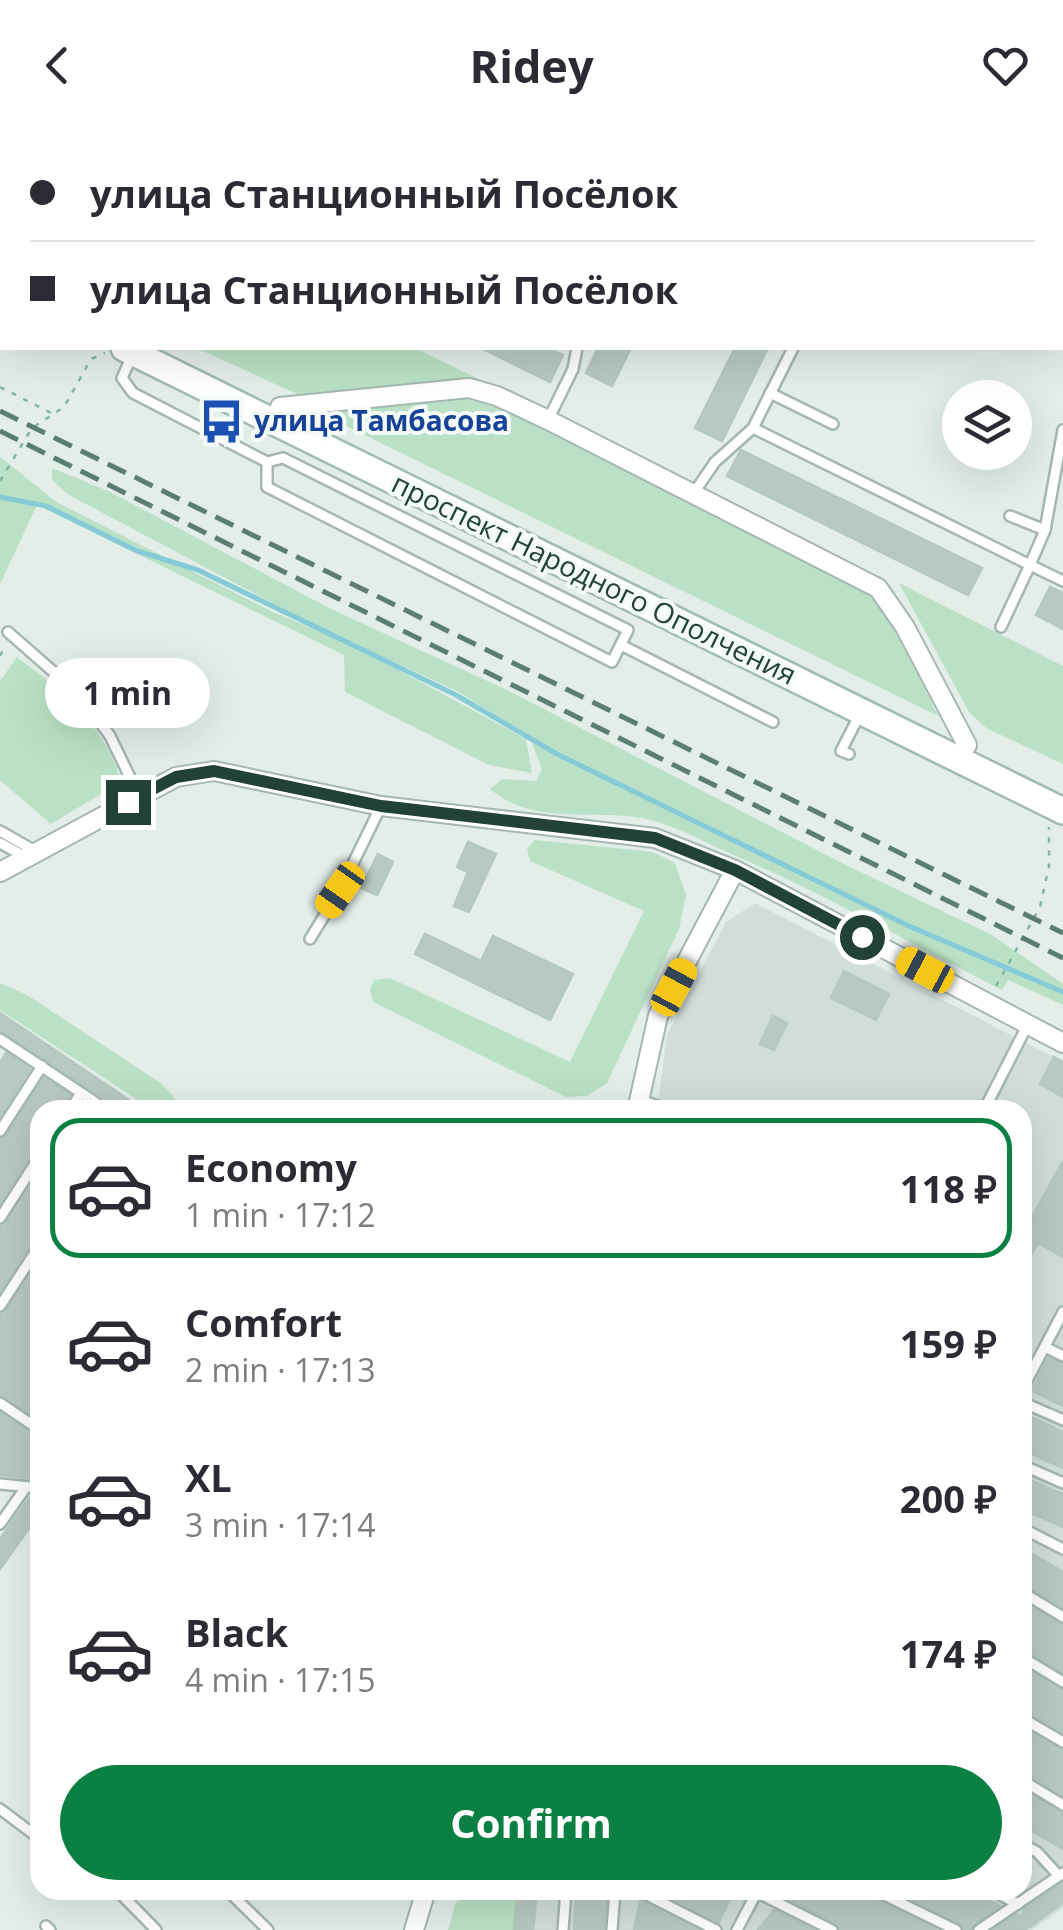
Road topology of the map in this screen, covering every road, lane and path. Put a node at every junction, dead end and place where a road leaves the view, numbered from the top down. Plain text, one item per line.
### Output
1 (574, 350) edge
2 (792, 350) edge
3 (138, 351) edge
4 (0, 387) edge
5 (770, 393) junction
6 (280, 407) junction
7 (51, 414) junction
8 (548, 420) junction
9 (833, 424) dead end
10 (753, 428) junction
11 (1063, 430) edge
12 (267, 462) junction
13 (0, 481) edge
14 (693, 494) junction
15 (1010, 516) dead end
16 (1045, 530) junction
17 (1030, 564) junction
18 (1063, 581) edge
19 (1001, 627) dead end
20 (8, 632) dead end
21 (620, 645) junction
22 (861, 711) junction
23 (772, 722) dead end
24 (966, 745) junction
25 (849, 754) dead end
26 (1063, 793) edge
27 (139, 796) junction
28 (381, 806) junction
29 (1057, 816) edge
30 (0, 831) edge
31 (0, 843) edge
32 (32, 855) junction
33 (735, 870) junction
34 (0, 872) edge
35 (310, 939) dead end
36 (1001, 976) dead end
37 (1028, 1024) junction
38 (1, 1041) edge
39 (1063, 1042) edge
40 (42, 1066) junction
41 (81, 1093) junction
42 (76, 1100) edge
43 (92, 1100) edge
44 (639, 1100) edge
45 (989, 1100) edge
46 (0, 1131) edge
47 (30, 1172) edge
48 (0, 1218) edge
49 (30, 1260) edge
50 (0, 1306) edge
51 (1063, 1312) edge
52 (1045, 1347) junction
53 (1063, 1356) edge
54 (1032, 1371) edge
55 (0, 1403) edge
56 (1032, 1406) edge
57 (1063, 1420) edge
58 (30, 1423) edge
59 (1032, 1469) edge
60 (1063, 1483) edge
61 (0, 1484) edge
62 (30, 1489) edge
63 (24, 1490) junction
64 (0, 1524) edge
65 (1032, 1533) edge
66 (1063, 1549) edge
67 (1032, 1598) edge
68 (1063, 1617) edge
69 (1032, 1663) edge
70 (1063, 1682) edge
71 (1032, 1724) edge
72 (1063, 1742) edge
73 (1032, 1786) edge
74 (1063, 1805) edge
75 (0, 1809) edge
76 (30, 1832) edge
77 (1032, 1849) edge
78 (1061, 1874) edge
79 (1032, 1894) edge
80 (126, 1900) edge
81 (237, 1900) edge
82 (423, 1900) edge
83 (565, 1900) edge
84 (614, 1900) edge
85 (656, 1900) edge
86 (752, 1900) edge
87 (774, 1900) edge
88 (894, 1900) edge
89 (1010, 1900) edge
90 (1024, 1900) edge
91 (1018, 1904) junction
92 (156, 1930) edge
93 (268, 1930) edge
94 (414, 1930) edge
95 (563, 1930) edge
96 (612, 1930) edge
97 (716, 1930) edge
98 (737, 1930) edge
99 (832, 1930) edge
100 (956, 1930) edge
101 (979, 1930) edge

1 - 8 lane
2 - 5 lane
3 - 6 street, проспект Народного Ополчения
3 - 7 path
3 - 12 lane
3 - 22 street, проспект Народного Ополчения
4 - 7 path
5 - 9 lane
5 - 10 lane
6 - 8 street
6 - 24 street, проспект Народного Ополчения
7 - 13 path
8 - 14 street
10 - 14 lane
10 - 17 lane
11 - 16 lane
12 - 21 lane
12 - 21 lane
14 - 24 street
15 - 16 lane
16 - 17 lane
17 - 18 lane
17 - 19 lane
20 - 27 lane
21 - 23 lane
22 - 25 lane
22 - 29 street, проспект Народного Ополчения
24 - 26 street, проспект Народного Ополчения
27 - 28 street
27 - 32 street
28 - 33 street
28 - 35 lane
29 - 36 path
30 - 32 lane
31 - 32 lane
32 - 34 street
33 - 37 street
33 - 44 street
37 - 39 street
37 - 45 lane
38 - 40 lane
40 - 41 lane
40 - 46 lane
41 - 42 lane
41 - 43 lane
47 - 48 lane
49 - 50 lane
51 - 52 lane
52 - 53 lane
52 - 54 lane
55 - 58 lane
56 - 57 lane
59 - 60 lane
61 - 63 lane
62 - 63 lane
63 - 64 lane
65 - 66 lane
67 - 68 lane
69 - 70 lane
71 - 72 lane
73 - 74 lane
75 - 76 lane
77 - 78 lane
78 - 79 lane
80 - 92 lane
81 - 93 lane
82 - 94 street
83 - 95 lane
84 - 96 lane
85 - 97 lane
86 - 98 lane
87 - 99 lane
88 - 100 lane
89 - 91 lane
90 - 91 lane
91 - 101 lane

